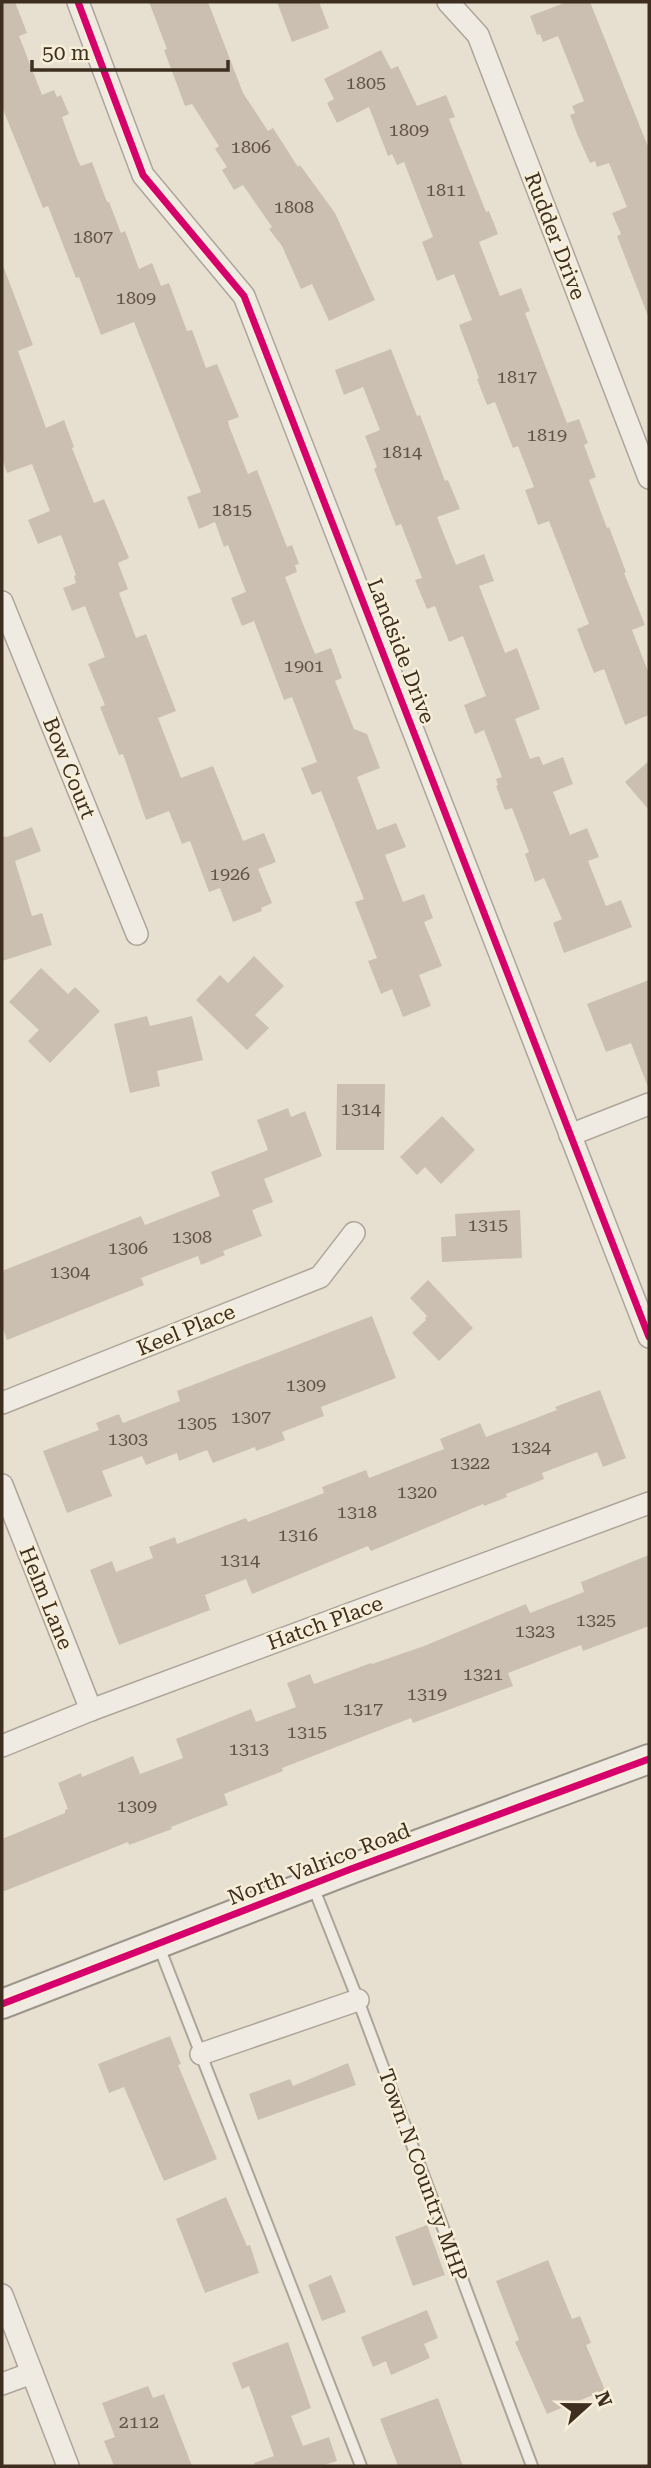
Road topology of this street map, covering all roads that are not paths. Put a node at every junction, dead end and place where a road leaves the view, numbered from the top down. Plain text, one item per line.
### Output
1 (78, 2) edge
2 (448, 2) edge
3 (643, 445) edge
4 (649, 478) edge
5 (2, 602) edge
6 (137, 934) dead end
7 (649, 1104) edge
8 (570, 1135) junction
9 (354, 1233) dead end
10 (649, 1337) edge
11 (2, 1404) edge
12 (2, 1485) edge
13 (649, 1503) edge
14 (91, 1710) junction
15 (2, 1746) edge
16 (649, 1759) edge
17 (312, 1884) junction
18 (158, 1944) junction
19 (358, 2000) junction
20 (2, 2004) edge
21 (201, 2054) junction
22 (2, 2295) edge
23 (32, 2373) junction
24 (2, 2384) edge
25 (68, 2466) edge
26 (361, 2466) edge
27 (532, 2466) edge

1 - 8 street, Landside Drive
2 - 3 street, Rudder Drive
3 - 4 street, Rudder Drive
5 - 6 street, Bow Court
7 - 8 street
8 - 10 street, Landside Drive
9 - 11 street, Keel Place
12 - 14 street, Helm Lane
13 - 14 street, Hatch Place
14 - 15 street, Hatch Place
16 - 17 street, North Valrico Road
17 - 18 street, North Valrico Road
17 - 19 lane, Town N Country MHP
18 - 20 street, North Valrico Road
18 - 21 lane
19 - 21 street
19 - 27 lane, Town N Country MHP
21 - 26 lane
22 - 23 street
23 - 24 street
23 - 25 street

